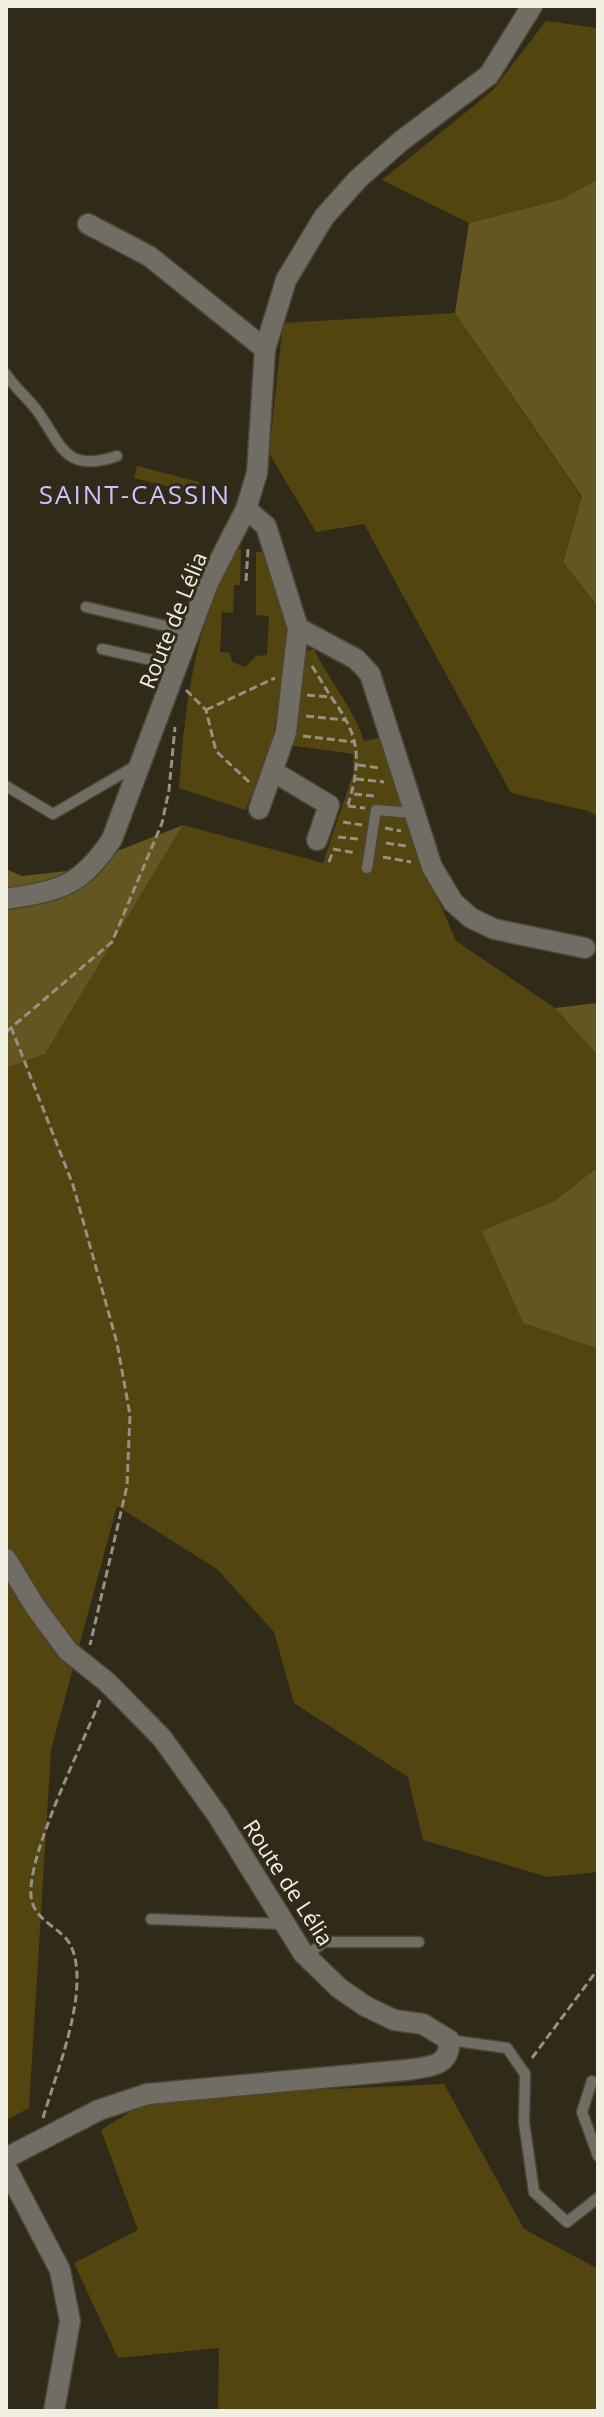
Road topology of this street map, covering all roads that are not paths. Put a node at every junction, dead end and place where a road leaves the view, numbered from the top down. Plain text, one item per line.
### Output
1 (532, 6) edge
2 (88, 224) dead end
3 (265, 349) junction
4 (6, 374) edge
5 (117, 456) dead end
6 (246, 509) junction
7 (86, 607) dead end
8 (298, 628) junction
9 (191, 632) junction
10 (102, 649) dead end
11 (178, 673) junction
12 (141, 763) junction
13 (274, 772) junction
14 (6, 786) edge
15 (262, 801) road end
16 (413, 813) junction
17 (317, 840) dead end
18 (367, 868) dead end
19 (6, 899) edge
20 (585, 948) dead end
21 (6, 1559) edge
22 (151, 1919) dead end
23 (284, 1924) junction
24 (419, 1942) dead end
25 (306, 1956) junction
26 (449, 2040) junction
27 (592, 2081) dead end
28 (598, 2156) edge
29 (6, 2158) edge
30 (6, 2167) edge
31 (598, 2198) edge
32 (54, 2411) edge

1 - 3 street, Route de Lélia
2 - 3 street
3 - 6 street, Route de Lélia
4 - 5 lane
6 - 8 street
6 - 9 street, Route de Lélia
7 - 9 lane
8 - 13 street
8 - 16 street
9 - 11 street, Route de Lélia
10 - 11 lane
11 - 12 street, Route de Lélia
12 - 14 lane
12 - 19 street, Route de Lélia
13 - 15 street
13 - 17 street
16 - 18 lane
16 - 20 street
21 - 23 street, Route de Lélia
22 - 23 lane
23 - 25 street, Route de Lélia
24 - 25 lane
25 - 26 street, Route de Lélia
26 - 29 street
26 - 31 lane
27 - 28 lane
30 - 32 street

